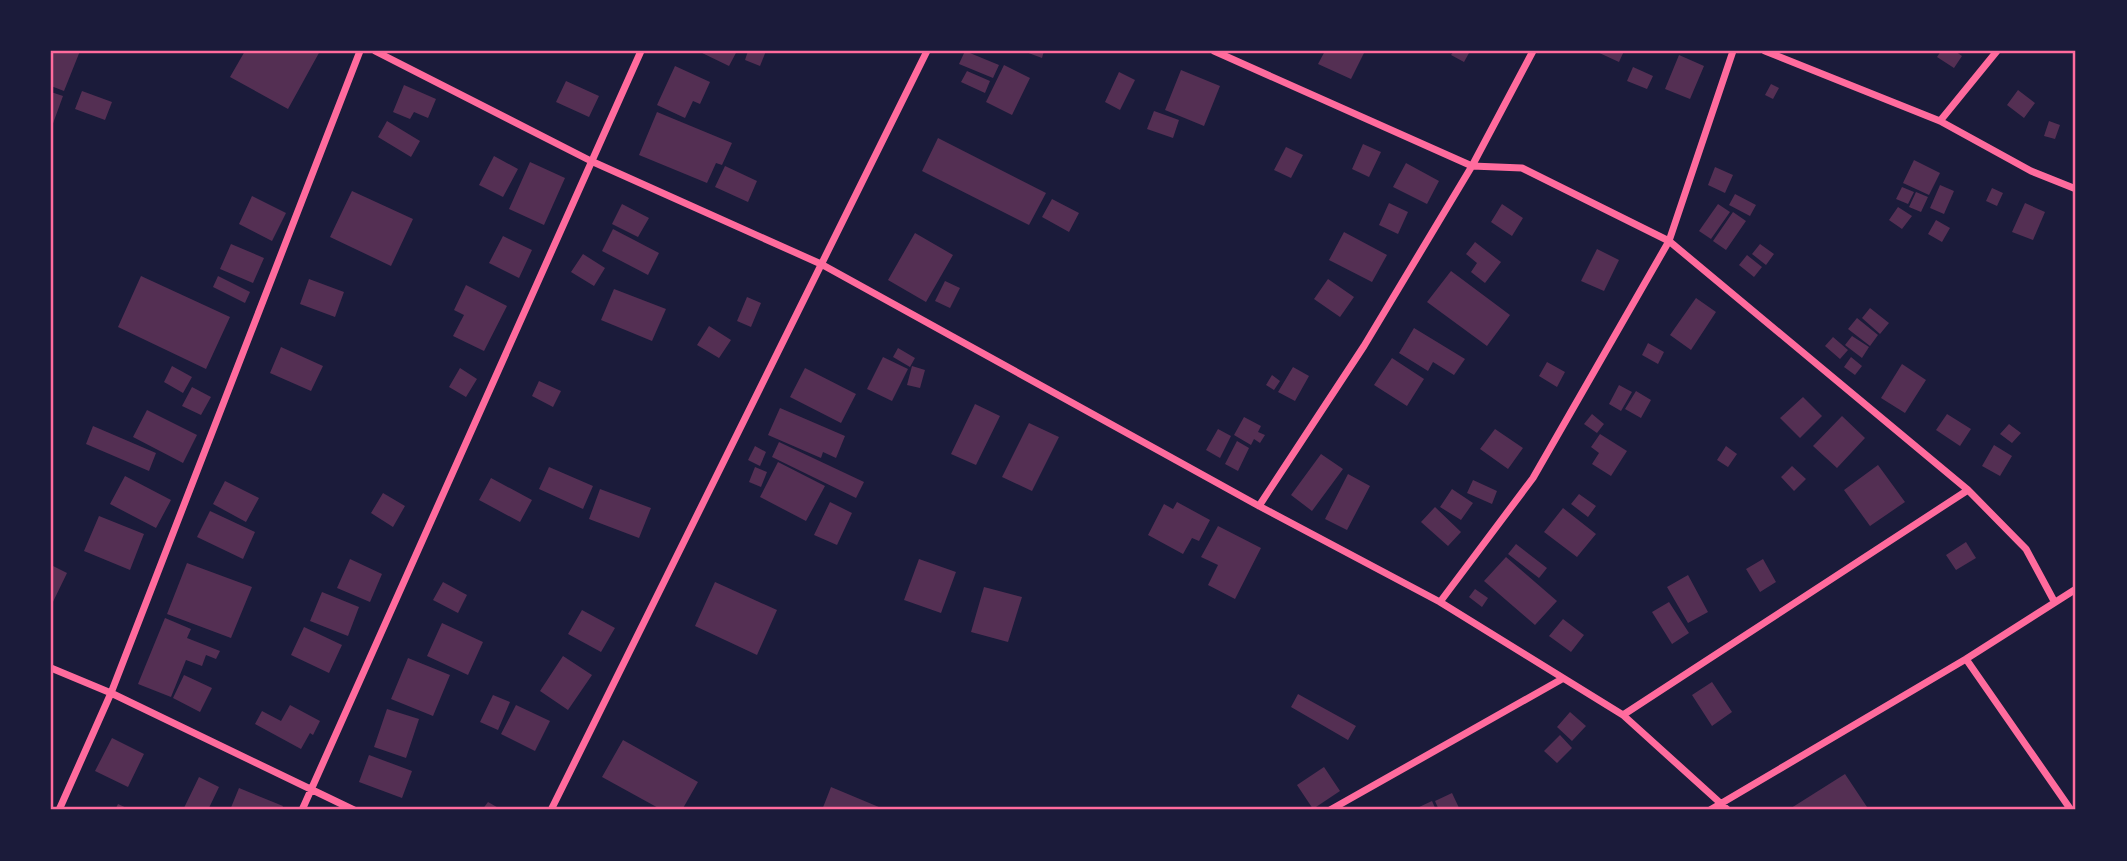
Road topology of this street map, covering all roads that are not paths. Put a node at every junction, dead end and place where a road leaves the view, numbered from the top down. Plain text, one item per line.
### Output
1 (360, 51) edge
2 (375, 51) edge
3 (641, 51) edge
4 (928, 51) edge
5 (1214, 51) edge
6 (1533, 51) edge
7 (1733, 51) edge
8 (1765, 51) edge
9 (1997, 51) edge
10 (1940, 121) junction
11 (591, 161) junction
12 (1472, 166) junction
13 (2076, 189) edge
14 (1670, 241) junction
15 (821, 264) junction
16 (1968, 490) junction
17 (1259, 506) junction
18 (2076, 589) edge
19 (2054, 601) junction
20 (1440, 602) junction
21 (1966, 659) junction
22 (51, 668) edge
23 (1562, 679) junction
24 (111, 693) junction
25 (1623, 715) junction
26 (311, 790) junction
27 (1722, 803) junction
28 (59, 810) edge
29 (302, 810) edge
30 (354, 810) edge
31 (551, 810) edge
32 (1330, 810) edge
33 (1710, 810) edge
34 (1728, 810) edge
35 (2071, 810) edge

1 - 24 street
2 - 11 street
3 - 11 street
4 - 15 street
5 - 12 street
6 - 12 street
7 - 14 street
8 - 10 street
9 - 10 street
10 - 13 street
11 - 15 street
11 - 26 street
12 - 14 street
12 - 17 street
14 - 16 street
14 - 20 street
15 - 17 street
15 - 31 street
16 - 19 street
16 - 25 street
17 - 20 street
18 - 19 street
19 - 21 street
20 - 23 street
21 - 27 street
21 - 35 street
22 - 24 street
23 - 25 street
23 - 32 street
24 - 26 street
24 - 28 street
25 - 27 street
26 - 29 street
26 - 30 street
27 - 33 street
27 - 34 street

